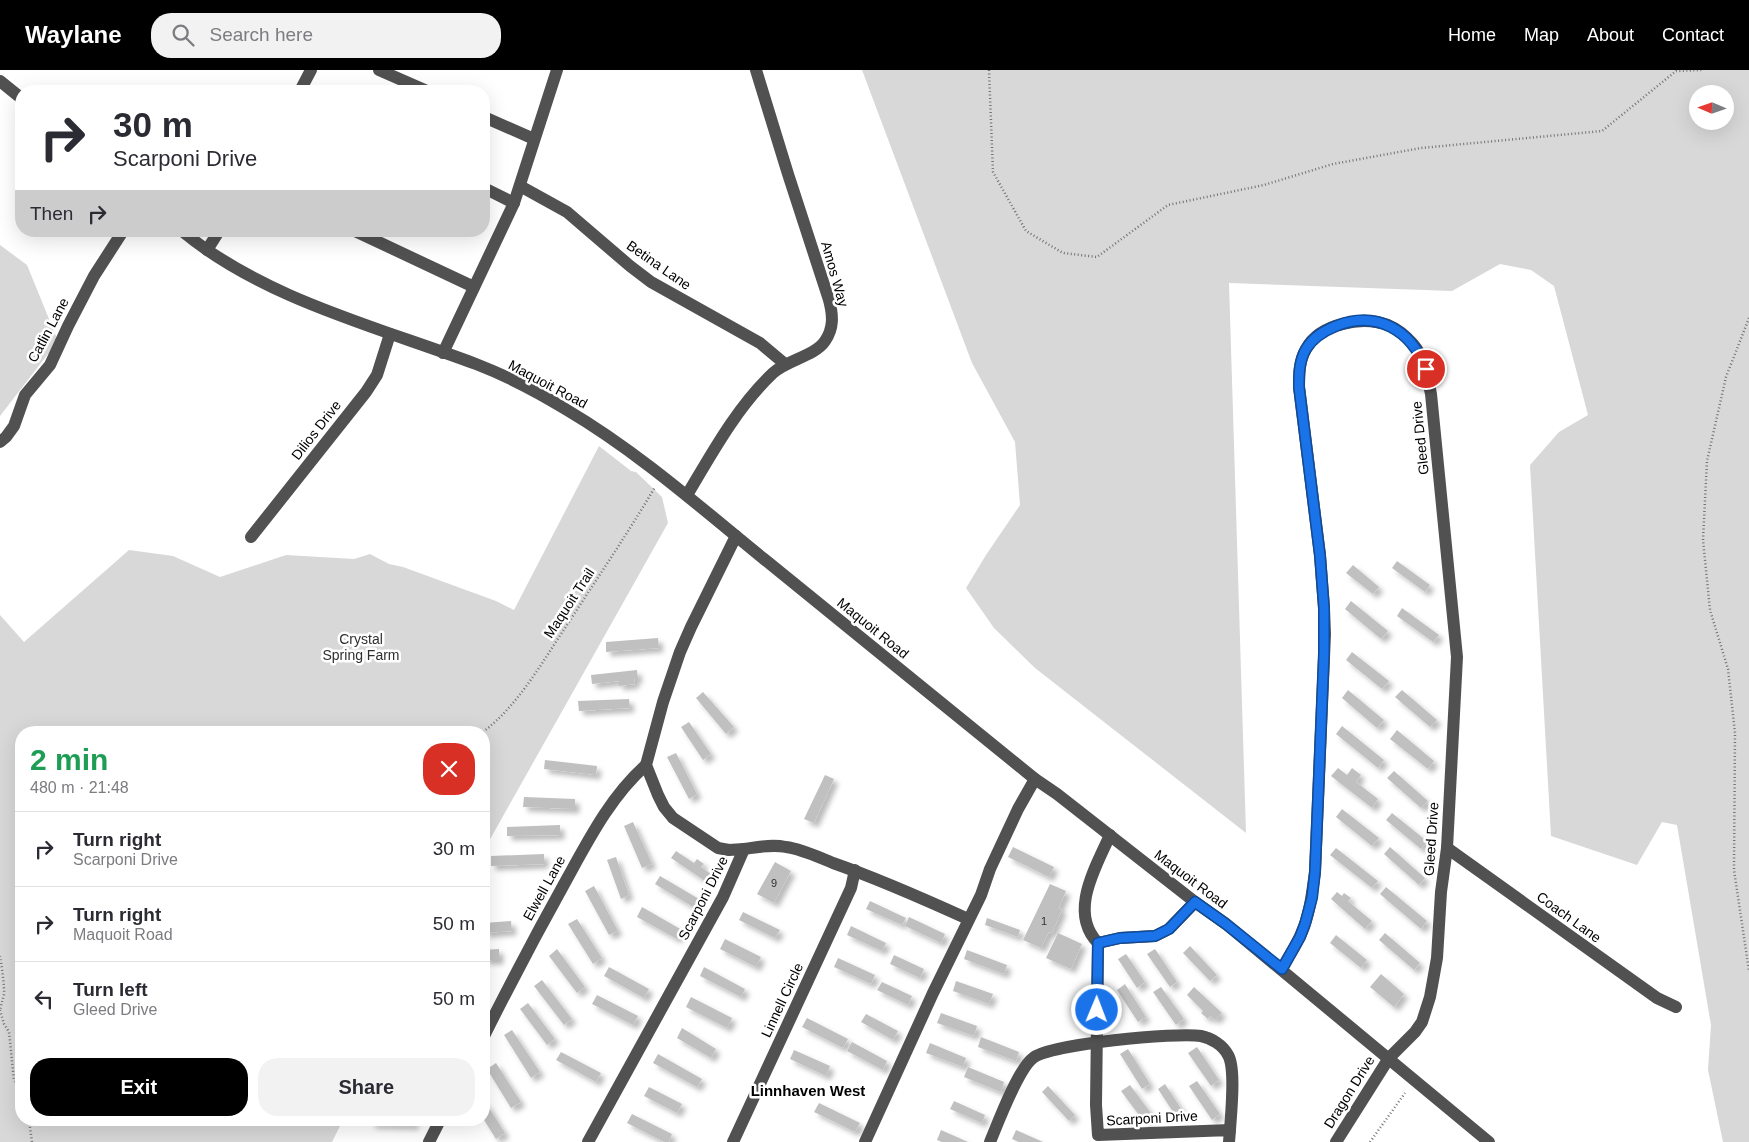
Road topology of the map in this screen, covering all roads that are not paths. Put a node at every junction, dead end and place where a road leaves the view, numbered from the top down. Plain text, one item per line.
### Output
1 (311, 70) edge
2 (379, 70) edge
3 (557, 70) edge
4 (756, 70) edge
5 (0, 81) edge
6 (303, 85) edge
7 (413, 85) edge
8 (15, 93) edge
9 (490, 120) edge
10 (534, 139) junction
11 (520, 186) junction
12 (490, 191) edge
13 (514, 203) junction
14 (119, 237) edge
15 (190, 237) edge
16 (215, 237) edge
17 (368, 237) edge
18 (207, 250) junction
19 (474, 287) junction
20 (390, 334) junction
21 (443, 353) junction
22 (785, 364) junction
23 (0, 442) edge
24 (687, 495) junction
25 (736, 536) junction
26 (252, 537) dead end
27 (646, 765) junction
28 (1035, 779) junction
29 (1110, 835) junction
30 (1447, 848) junction
31 (744, 849) junction
32 (855, 870) junction
33 (1195, 902) junction
34 (968, 919) junction
35 (1098, 943) junction
36 (1282, 969) junction
37 (1676, 1007) dead end
38 (490, 1024) edge
39 (1096, 1044) junction
40 (1389, 1058) junction
41 (437, 1126) edge
42 (1230, 1136) edge
43 (1098, 1139) edge
44 (429, 1142) edge
45 (588, 1142) edge
46 (733, 1142) edge
47 (865, 1142) edge
48 (990, 1142) edge
49 (1336, 1142) edge
50 (1489, 1142) edge

1 - 6 street
2 - 7 street
3 - 10 street
4 - 22 street, Amos Way
5 - 8 street
9 - 10 street
10 - 11 street
11 - 13 street
11 - 22 street, Betina Lane
12 - 13 street
13 - 19 street
14 - 23 street, Catlin Lane
15 - 18 street, Maquoit Road
16 - 18 street
17 - 19 street
18 - 20 street, Maquoit Road
19 - 21 street
20 - 21 street, Maquoit Road
20 - 26 street, Dilios Drive
21 - 24 street, Maquoit Road
22 - 24 street, Amos Way
24 - 25 street, Maquoit Road
25 - 27 street
25 - 28 street, Maquoit Road
27 - 31 street, Scarponi Drive
27 - 38 street, Elwell Lane
28 - 29 street, Maquoit Road
28 - 34 street
29 - 33 street, Maquoit Road
29 - 35 street
30 - 36 street, Gleed Drive
30 - 37 street, Coach Lane
30 - 40 street, Gleed Drive
31 - 32 street
31 - 45 street, Scarponi Drive
32 - 34 street
32 - 46 street, Linnell Circle
33 - 35 street
33 - 36 street, Maquoit Road
34 - 47 street
35 - 39 street, Scarponi Drive
36 - 40 street, Maquoit Road
39 - 42 street
39 - 43 street, Scarponi Drive
39 - 48 street
40 - 49 street, Dragon Drive
40 - 50 street, Maquoit Road
41 - 44 street
42 - 43 street, Scarponi Drive

